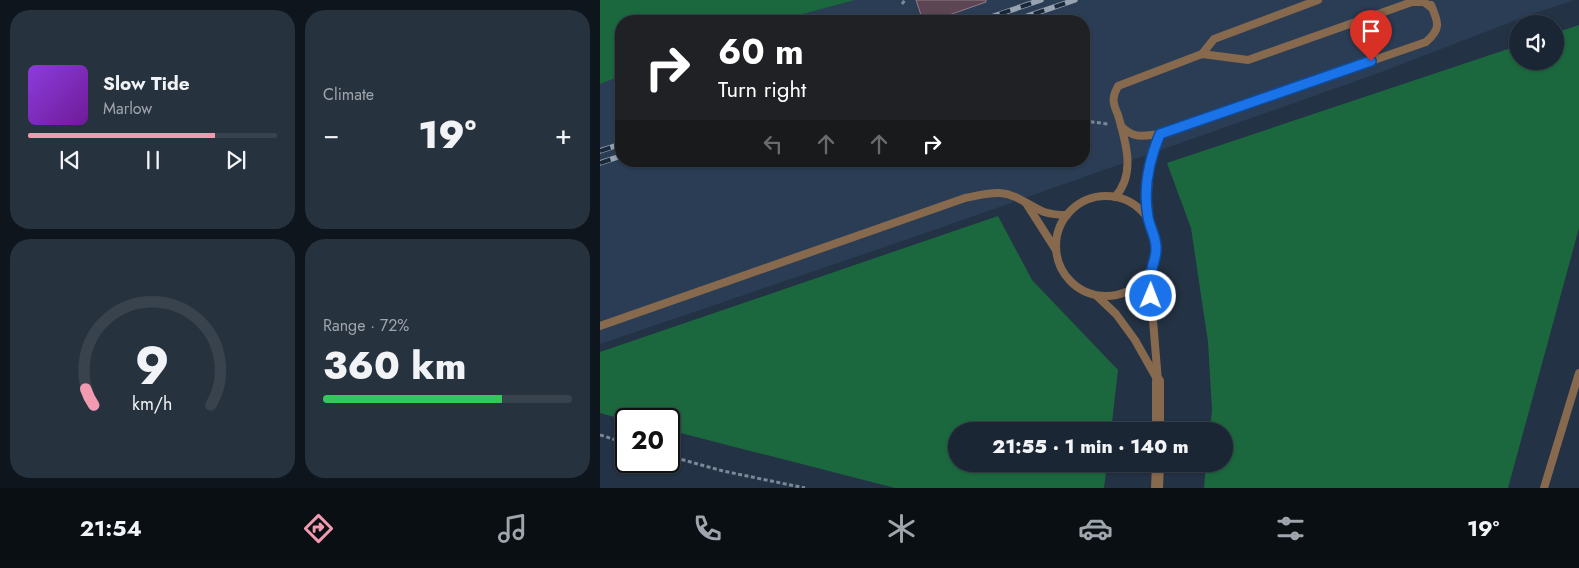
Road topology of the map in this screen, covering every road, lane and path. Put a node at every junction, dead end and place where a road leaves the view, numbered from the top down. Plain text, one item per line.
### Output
1 (905, 0) edge
2 (1318, 0) edge
3 (1429, 0) edge
4 (902, 4) dead end
5 (1432, 8) junction
6 (1202, 54) junction
7 (1090, 123) edge
8 (1121, 126) junction
9 (1160, 134) junction
10 (1115, 198) junction
11 (1025, 202) junction
12 (1067, 215) junction
13 (1148, 219) junction
14 (1056, 250) junction
15 (1152, 267) junction
16 (1097, 296) junction
17 (600, 326) edge
18 (1579, 372) edge
19 (1158, 381) junction
20 (1158, 422) edge
21 (600, 434) edge
22 (615, 439) edge
23 (680, 459) edge
24 (1158, 472) edge
25 (805, 488) edge
26 (1157, 488) edge
27 (1544, 488) edge

1 - 4 path
2 - 6 lane
3 - 5 lane
5 - 6 lane
5 - 9 lane
6 - 8 lane
7 - 8 path
8 - 9 lane
8 - 10 lane
9 - 13 lane
10 - 12 lane
10 - 13 lane
11 - 12 lane
11 - 14 lane
11 - 17 lane
12 - 14 lane
13 - 15 lane
14 - 16 lane
15 - 16 lane
15 - 19 lane
16 - 19 lane
18 - 27 lane
19 - 20 street
21 - 22 path
23 - 25 path
24 - 26 street

